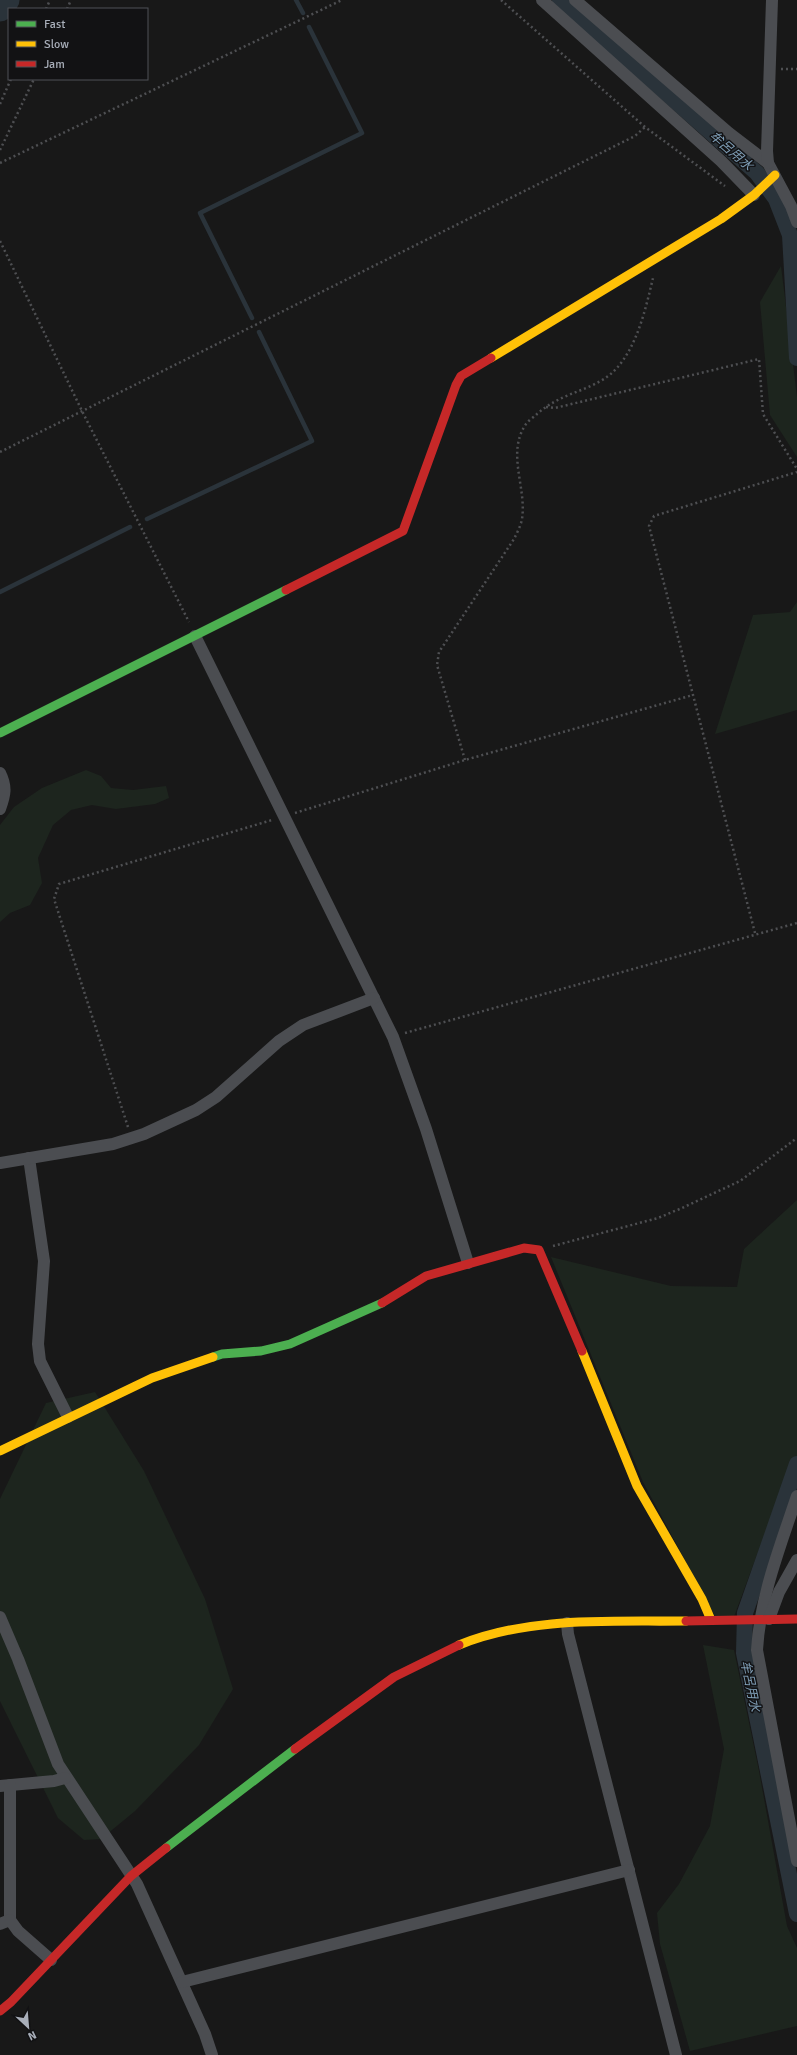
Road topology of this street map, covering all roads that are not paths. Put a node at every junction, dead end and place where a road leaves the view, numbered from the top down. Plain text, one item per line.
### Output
1 (542, 0) edge
2 (575, 0) edge
3 (772, 0) edge
4 (768, 163) junction
5 (773, 177) junction
6 (757, 193) junction
7 (794, 208) edge
8 (797, 222) edge
9 (195, 636) junction
10 (0, 733) edge
11 (0, 773) edge
12 (0, 809) edge
13 (374, 998) junction
14 (29, 1158) junction
15 (0, 1163) edge
16 (468, 1263) junction
17 (68, 1417) junction
18 (0, 1451) edge
19 (797, 1496) edge
20 (797, 1560) edge
21 (0, 1617) edge
22 (797, 1618) edge
23 (760, 1619) junction
24 (711, 1620) junction
25 (567, 1624) junction
26 (65, 1778) junction
27 (5, 1785) edge
28 (797, 1862) edge
29 (629, 1870) junction
30 (131, 1876) junction
31 (5, 1922) edge
32 (51, 1960) junction
33 (182, 1982) junction
34 (0, 2011) edge
35 (212, 2055) edge
36 (676, 2055) edge

1 - 6 street
2 - 4 street
3 - 4 street
4 - 5 street
5 - 6 street
5 - 7 street
6 - 9 street
7 - 8 street
9 - 10 street
9 - 13 street
11 - 12 street
13 - 14 street
13 - 16 street
14 - 15 street
14 - 17 street
16 - 17 street
16 - 24 street
17 - 18 street
19 - 23 street
20 - 23 street
21 - 26 street
22 - 23 street
23 - 24 street
23 - 28 street
24 - 25 street
25 - 29 street
25 - 30 street
26 - 27 street
26 - 30 street
27 - 31 street
29 - 33 street
29 - 36 street
30 - 32 street
30 - 33 street
31 - 32 street
32 - 34 street
33 - 35 street

